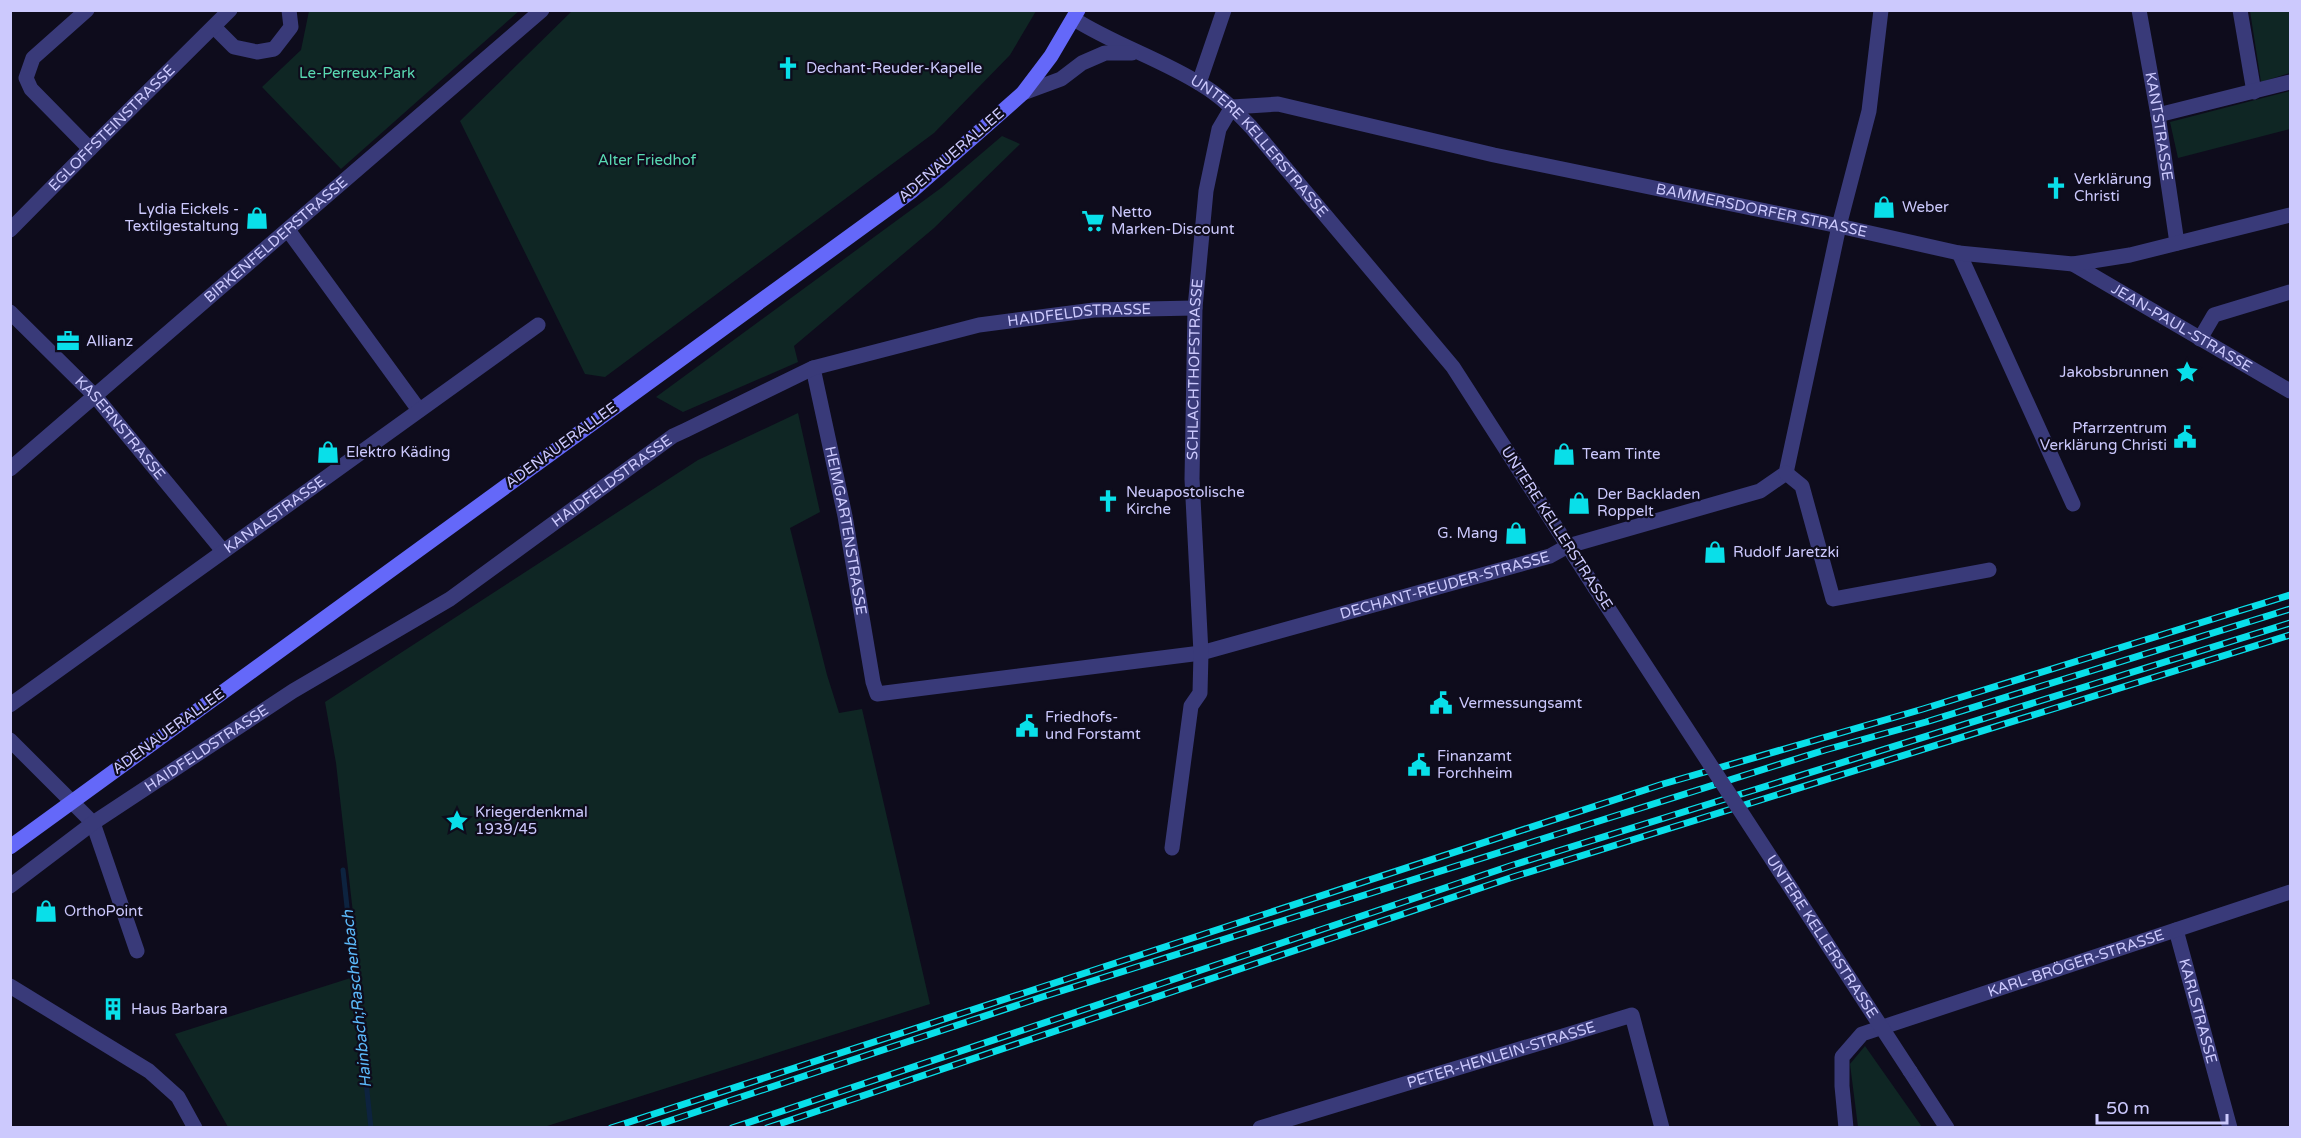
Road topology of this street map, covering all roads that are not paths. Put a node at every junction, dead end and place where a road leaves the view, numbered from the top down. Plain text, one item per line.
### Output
1 (87, 10) edge
2 (230, 10) edge
3 (289, 10) edge
4 (542, 10) edge
5 (1224, 10) edge
6 (1881, 10) edge
7 (2139, 10) edge
8 (2240, 10) edge
9 (1076, 15) edge
10 (214, 27) junction
11 (1138, 53) junction
12 (2290, 82) edge
13 (1199, 83) junction
14 (2254, 92) junction
15 (1023, 93) junction
16 (1232, 107) junction
17 (2158, 115) junction
18 (90, 148) junction
19 (2290, 215) edge
20 (1839, 226) junction
21 (10, 230) edge
22 (288, 230) junction
23 (2178, 243) junction
24 (1959, 253) junction
25 (2073, 264) junction
26 (2290, 292) edge
27 (1196, 308) junction
28 (10, 312) edge
29 (538, 325) dead end
30 (2200, 339) junction
31 (813, 368) junction
32 (2287, 386) edge
33 (96, 396) junction
34 (419, 410) junction
35 (10, 469) edge
36 (1786, 473) junction
37 (2073, 504) dead end
38 (1568, 546) junction
39 (223, 551) junction
40 (1989, 570) dead end
41 (1201, 653) junction
42 (877, 694) joint
43 (10, 705) edge
44 (10, 740) edge
45 (73, 801) junction
46 (93, 823) junction
47 (10, 847) edge
48 (1172, 848) dead end
49 (10, 886) edge
50 (2290, 892) edge
51 (2176, 930) junction
52 (137, 951) dead end
53 (10, 986) edge
54 (195, 1128) edge
55 (1260, 1128) edge
56 (1662, 1128) edge
57 (1846, 1128) edge
58 (1947, 1128) edge
59 (2230, 1128) edge

1 - 18 street
2 - 10 street, EGLOFFSTEINSTRASSE
3 - 10 street
4 - 22 street, BIRKENFELDERSTRASSE
5 - 13 street
6 - 20 street
7 - 17 street, KANTSTRASSE
8 - 14 street
9 - 11 street, UNTERE KELLERSTRASSE
9 - 15 main road, ADENAUERALLEE
10 - 18 street, EGLOFFSTEINSTRASSE
11 - 13 street, UNTERE KELLERSTRASSE
11 - 15 street
12 - 14 street
13 - 16 street, UNTERE KELLERSTRASSE
14 - 17 street
15 - 45 main road, ADENAUERALLEE
16 - 20 street, BAMMERSDORFER STRASSE
16 - 27 street, SCHLACHTHOFSTRASSE
16 - 38 street, UNTERE KELLERSTRASSE
17 - 23 street, KANTSTRASSE
18 - 21 street, EGLOFFSTEINSTRASSE
19 - 23 street, BAMMERSDORFER STRASSE
20 - 24 street, BAMMERSDORFER STRASSE
20 - 36 street
22 - 33 street, BIRKENFELDERSTRASSE
22 - 34 street
23 - 25 street, BAMMERSDORFER STRASSE
24 - 25 street, BAMMERSDORFER STRASSE
24 - 37 street
25 - 30 street, JEAN-PAUL-STRASSE
26 - 30 street
27 - 31 street, HAIDFELDSTRASSE
27 - 41 street, SCHLACHTHOFSTRASSE
28 - 33 street, KASERNSTRASSE
29 - 34 street, KANALSTRASSE
30 - 32 street, JEAN-PAUL-STRASSE
31 - 42 street, HEIMGARTENSTRASSE
31 - 46 street, HAIDFELDSTRASSE
33 - 35 street, BIRKENFELDERSTRASSE
33 - 39 street, KASERNSTRASSE
34 - 39 street, KANALSTRASSE
36 - 38 street, DECHANT-REUDER-STRASSE
36 - 40 street
38 - 41 street, DECHANT-REUDER-STRASSE
38 - 58 street, UNTERE KELLERSTRASSE, bridge
39 - 43 street, KANALSTRASSE
41 - 42 street, DECHANT-REUDER-STRASSE
41 - 48 street, SCHLACHTHOFSTRASSE
44 - 45 street
45 - 46 street
45 - 47 main road, ADENAUERALLEE
46 - 49 street, HAIDFELDSTRASSE
46 - 52 street
50 - 51 street, KARL-BRÖGER-STRASSE
51 - 57 street, KARL-BRÖGER-STRASSE
51 - 59 street, KARLSTRASSE
53 - 54 street
55 - 56 street, PETER-HENLEIN-STRASSE

